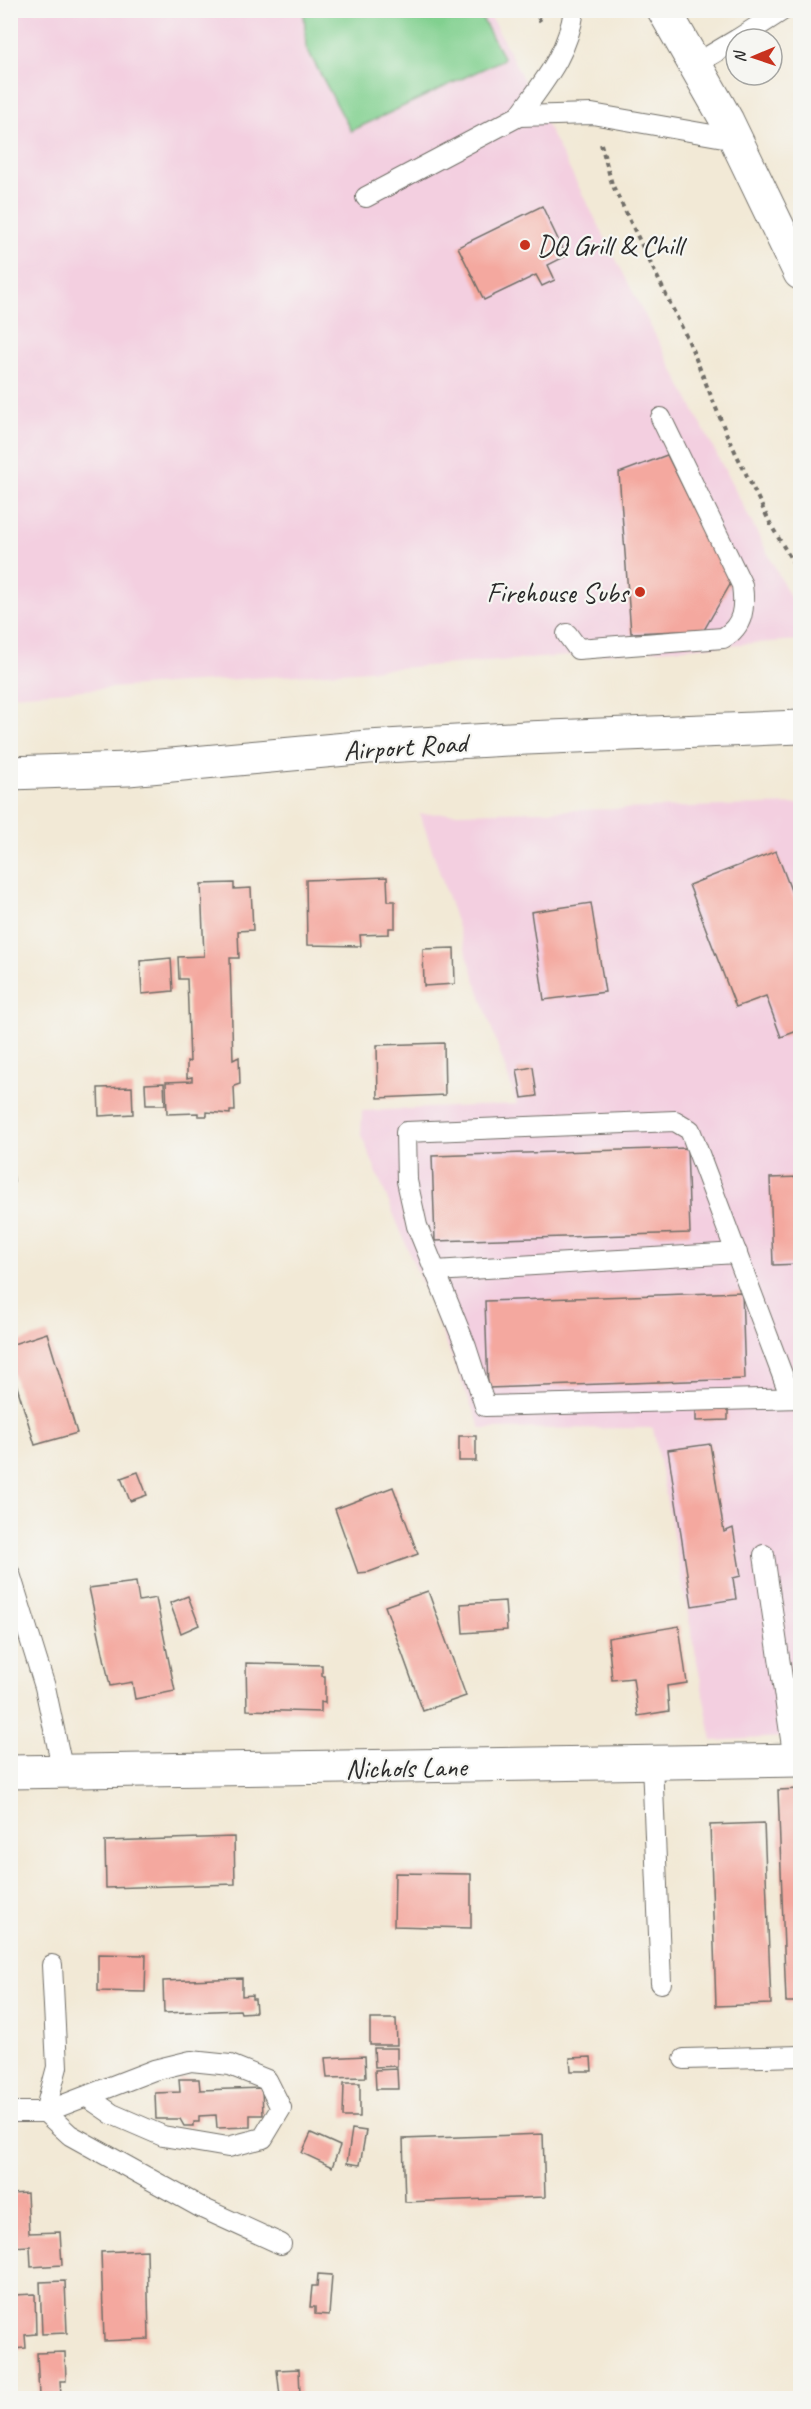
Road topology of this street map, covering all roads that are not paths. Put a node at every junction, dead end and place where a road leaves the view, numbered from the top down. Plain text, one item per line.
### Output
1 (574, 10) edge
2 (664, 10) edge
3 (783, 10) edge
4 (757, 27) edge
5 (724, 48) edge
6 (694, 65) junction
7 (519, 116) junction
8 (735, 139) junction
9 (366, 197) dead end
10 (801, 273) edge
11 (661, 418) dead end
12 (567, 634) dead end
13 (801, 727) edge
14 (10, 773) edge
15 (736, 1253) junction
16 (435, 1271) junction
17 (796, 1398) edge
18 (764, 1555) dead end
19 (10, 1574) edge
20 (797, 1760) edge
21 (652, 1764) junction
22 (10, 1772) edge
23 (63, 1772) junction
24 (52, 1965) dead end
25 (661, 1983) dead end
26 (801, 2056) edge
27 (684, 2059) dead end
28 (86, 2096) junction
29 (10, 2112) edge
30 (45, 2112) junction
31 (281, 2244) dead end

1 - 7 lane
2 - 6 main road
3 - 4 lane
5 - 6 lane
6 - 8 main road
7 - 8 lane
7 - 9 lane
8 - 10 main road
11 - 12 lane
13 - 14 main road, Airport Road
15 - 16 lane
15 - 16 lane
15 - 17 lane
16 - 17 lane
18 - 20 lane
19 - 23 lane
20 - 21 main road, Nichols Lane
21 - 23 main road, Nichols Lane
21 - 25 lane
22 - 23 main road, Nichols Lane
24 - 30 lane
26 - 27 lane
28 - 28 lane
28 - 30 lane
29 - 30 lane
30 - 31 lane

